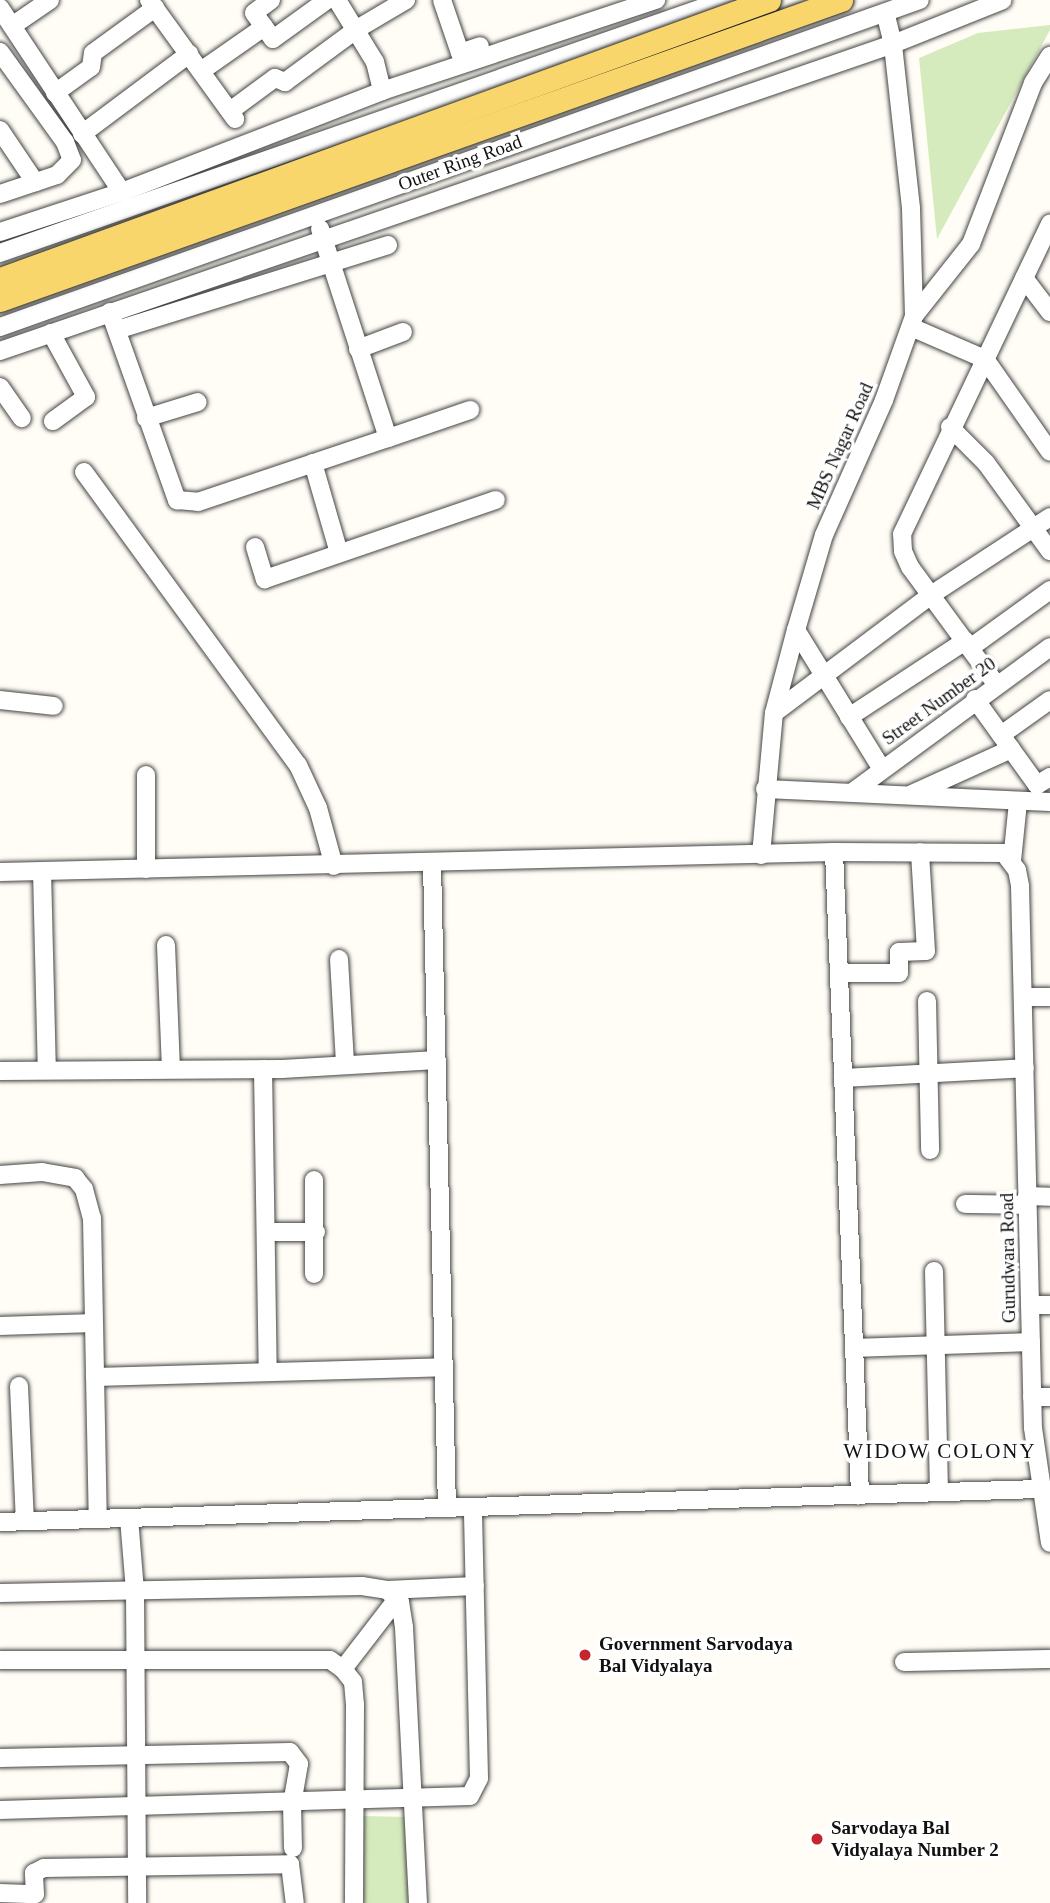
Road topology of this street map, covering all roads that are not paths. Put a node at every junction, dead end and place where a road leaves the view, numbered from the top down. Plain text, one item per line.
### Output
1 (50, 0) edge
2 (271, 0) edge
3 (327, 0) edge
4 (337, 0) edge
5 (406, 0) edge
6 (442, 0) edge
7 (620, 0) edge
8 (656, 0) edge
9 (725, 0) edge
10 (769, 0) edge
11 (841, 0) edge
12 (920, 0) edge
13 (1003, 0) edge
14 (152, 4) edge
15 (0, 8) edge
16 (880, 14) junction
17 (682, 16) junction
18 (12, 26) junction
19 (264, 27) junction
20 (357, 29) junction
21 (890, 47) junction
22 (0, 52) edge
23 (188, 54) junction
24 (1050, 56) edge
25 (201, 71) junction
26 (701, 77) junction
27 (382, 91) junction
28 (55, 93) junction
29 (0, 130) edge
30 (82, 135) junction
31 (36, 182) junction
32 (122, 192) junction
33 (0, 194) edge
34 (315, 216) junction
35 (1050, 224) edge
36 (0, 232) edge
37 (323, 238) junction
38 (388, 246) dead end
39 (0, 253) edge
40 (329, 263) junction
41 (1024, 278) junction
42 (0, 279) edge
43 (0, 300) edge
44 (110, 312) junction
45 (1050, 312) edge
46 (913, 322) junction
47 (0, 327) edge
48 (117, 330) junction
49 (404, 332) dead end
50 (51, 333) junction
51 (358, 349) junction
52 (0, 351) edge
53 (985, 359) junction
54 (0, 387) edge
55 (198, 402) dead end
56 (470, 410) dead end
57 (22, 418) dead end
58 (146, 418) junction
59 (53, 421) dead end
60 (950, 427) junction
61 (388, 438) junction
62 (1050, 452) edge
63 (313, 463) junction
64 (84, 472) dead end
65 (496, 500) dead end
66 (1050, 517) edge
67 (1032, 527) junction
68 (255, 547) dead end
69 (1050, 551) edge
70 (339, 553) junction
71 (1050, 590) edge
72 (931, 595) junction
73 (796, 630) junction
74 (967, 644) junction
75 (1050, 647) edge
76 (823, 676) junction
77 (996, 684) junction
78 (975, 699) junction
79 (0, 700) edge
80 (1050, 701) edge
81 (54, 706) dead end
82 (774, 713) junction
83 (849, 717) junction
84 (1006, 742) junction
85 (882, 769) junction
86 (146, 775) dead end
87 (1050, 777) edge
88 (765, 789) junction
89 (854, 791) junction
90 (910, 794) junction
91 (1018, 802) junction
92 (1050, 802) edge
93 (834, 852) junction
94 (920, 852) junction
95 (761, 855) junction
96 (1012, 861) junction
97 (432, 864) junction
98 (334, 866) junction
99 (146, 869) junction
100 (42, 871) junction
101 (0, 872) edge
102 (166, 945) dead end
103 (339, 959) dead end
104 (839, 973) junction
105 (1050, 996) edge
106 (1024, 997) junction
107 (927, 1001) dead end
108 (436, 1060) junction
109 (345, 1063) junction
110 (1025, 1068) junction
111 (171, 1069) junction
112 (263, 1069) junction
113 (47, 1070) junction
114 (0, 1071) edge
115 (929, 1073) junction
116 (843, 1078) junction
117 (930, 1150) dead end
118 (0, 1175) edge
119 (274, 1176) dead end
120 (314, 1180) dead end
121 (1050, 1197) edge
122 (1027, 1201) junction
123 (965, 1204) dead end
124 (271, 1232) junction
125 (314, 1232) junction
126 (934, 1271) dead end
127 (314, 1274) dead end
128 (275, 1284) dead end
129 (1030, 1305) junction
130 (1050, 1305) edge
131 (94, 1323) junction
132 (0, 1326) edge
133 (1031, 1344) junction
134 (936, 1345) junction
135 (1050, 1345) edge
136 (854, 1348) junction
137 (444, 1367) junction
138 (268, 1372) junction
139 (95, 1377) junction
140 (19, 1386) dead end
141 (1041, 1397) edge
142 (1040, 1489) junction
143 (939, 1492) junction
144 (859, 1495) junction
145 (473, 1507) junction
146 (447, 1508) junction
147 (129, 1518) junction
148 (98, 1519) junction
149 (25, 1521) junction
150 (0, 1522) edge
151 (1050, 1536) edge
152 (475, 1587) junction
153 (135, 1591) junction
154 (0, 1593) edge
155 (392, 1595) junction
156 (1050, 1658) edge
157 (0, 1660) edge
158 (132, 1660) junction
159 (904, 1662) dead end
160 (344, 1670) junction
161 (134, 1755) junction
162 (0, 1758) edge
163 (412, 1801) junction
164 (355, 1802) junction
165 (292, 1804) junction
166 (135, 1807) junction
167 (0, 1810) edge
168 (293, 1848) dead end
169 (136, 1867) junction
170 (0, 1893) edge
171 (137, 1903) edge
172 (295, 1903) edge
173 (354, 1903) edge
174 (418, 1903) edge

1 - 18 street
2 - 19 street
3 - 19 street
4 - 20 street
5 - 20 street
6 - 7 street
8 - 27 street
9 - 17 street
10 - 42 main road, bridge
11 - 43 main road, Outer Ring Road, bridge
12 - 16 street, Outer Ring Road
13 - 21 street
14 - 23 street
14 - 28 street
15 - 18 street
16 - 21 street, MBS Nagar Road
16 - 26 street, Outer Ring Road
17 - 26 street
17 - 39 street
18 - 28 street
19 - 25 street
20 - 25 street
20 - 27 street
21 - 37 street
21 - 46 street, MBS Nagar Road
22 - 31 street
23 - 25 street
23 - 30 street
24 - 46 street
26 - 34 street, Outer Ring Road
27 - 32 street
28 - 30 street
29 - 31 street
30 - 32 street
31 - 33 street
32 - 36 street
34 - 37 street
34 - 47 street, Outer Ring Road
35 - 41 street
37 - 40 street
37 - 44 street
38 - 40 street
40 - 48 street
40 - 51 street
41 - 45 street
41 - 53 street
44 - 48 street
44 - 50 street
46 - 53 street
46 - 73 street, MBS Nagar Road
48 - 58 street
49 - 51 street
50 - 52 street
50 - 59 street
51 - 61 street
53 - 60 street
53 - 62 street
54 - 57 street
55 - 58 street
56 - 61 street
58 - 63 street
60 - 67 street
60 - 72 street
61 - 63 street
63 - 70 street
64 - 98 street
65 - 70 street
66 - 67 street
67 - 69 street
67 - 72 street
68 - 70 street
71 - 74 street
72 - 74 street
72 - 76 street
73 - 76 street
73 - 82 street, MBS Nagar Road
74 - 77 street
74 - 83 street
75 - 77 street, Street Number 20
76 - 82 street
76 - 83 street
77 - 78 street, Street Number 20
78 - 84 street
78 - 85 street, Street Number 20
79 - 81 street
80 - 84 street
82 - 88 street, MBS Nagar Road
83 - 85 street
84 - 87 street
84 - 90 street
85 - 89 street, Street Number 20
86 - 99 street
88 - 89 street
88 - 95 street, MBS Nagar Road
89 - 90 street
90 - 91 street
91 - 92 street
91 - 96 street, Gurudwara Road
93 - 94 street
93 - 95 street
93 - 104 street
94 - 96 street
94 - 104 street
95 - 97 street
96 - 106 street, Gurudwara Road
97 - 98 street
97 - 108 street
98 - 99 street
99 - 100 street
100 - 101 street
100 - 113 street
102 - 111 street
103 - 109 street
104 - 116 street
105 - 106 street
106 - 110 street, Gurudwara Road
107 - 115 street
108 - 109 street
108 - 137 street
109 - 112 street
110 - 115 street
110 - 122 street, Gurudwara Road
111 - 112 street
111 - 113 street
112 - 124 street
113 - 114 street
115 - 116 street
115 - 117 street
116 - 136 street
118 - 131 street
119 - 124 street
120 - 125 street
121 - 122 street
122 - 123 street
122 - 129 street, Gurudwara Road
124 - 125 street
124 - 128 street
124 - 138 street
125 - 127 street
126 - 134 street
129 - 130 street
129 - 133 street, Gurudwara Road
131 - 132 street
131 - 139 street
133 - 134 street
133 - 135 street
133 - 141 street, Gurudwara Road
134 - 136 street
134 - 143 street
136 - 144 street
137 - 138 street
137 - 146 street
138 - 139 street
139 - 148 street
140 - 149 street
141 - 142 street, Gurudwara Road
142 - 143 street
142 - 151 street, Gurudwara Road
143 - 144 street
144 - 145 street
145 - 146 street
145 - 152 street
146 - 147 street
147 - 148 street
147 - 153 street
148 - 149 street
149 - 150 street
152 - 155 street
152 - 163 street
153 - 154 street
153 - 155 street
153 - 158 street
155 - 160 street
155 - 163 street
156 - 159 street
157 - 158 street
158 - 160 street
158 - 161 street
160 - 164 street
161 - 162 street
161 - 165 street
161 - 166 street
163 - 164 street
163 - 174 street
164 - 165 street
164 - 173 street
165 - 166 street
165 - 168 street
166 - 167 street
166 - 169 street
169 - 170 street
169 - 171 street
169 - 172 street

